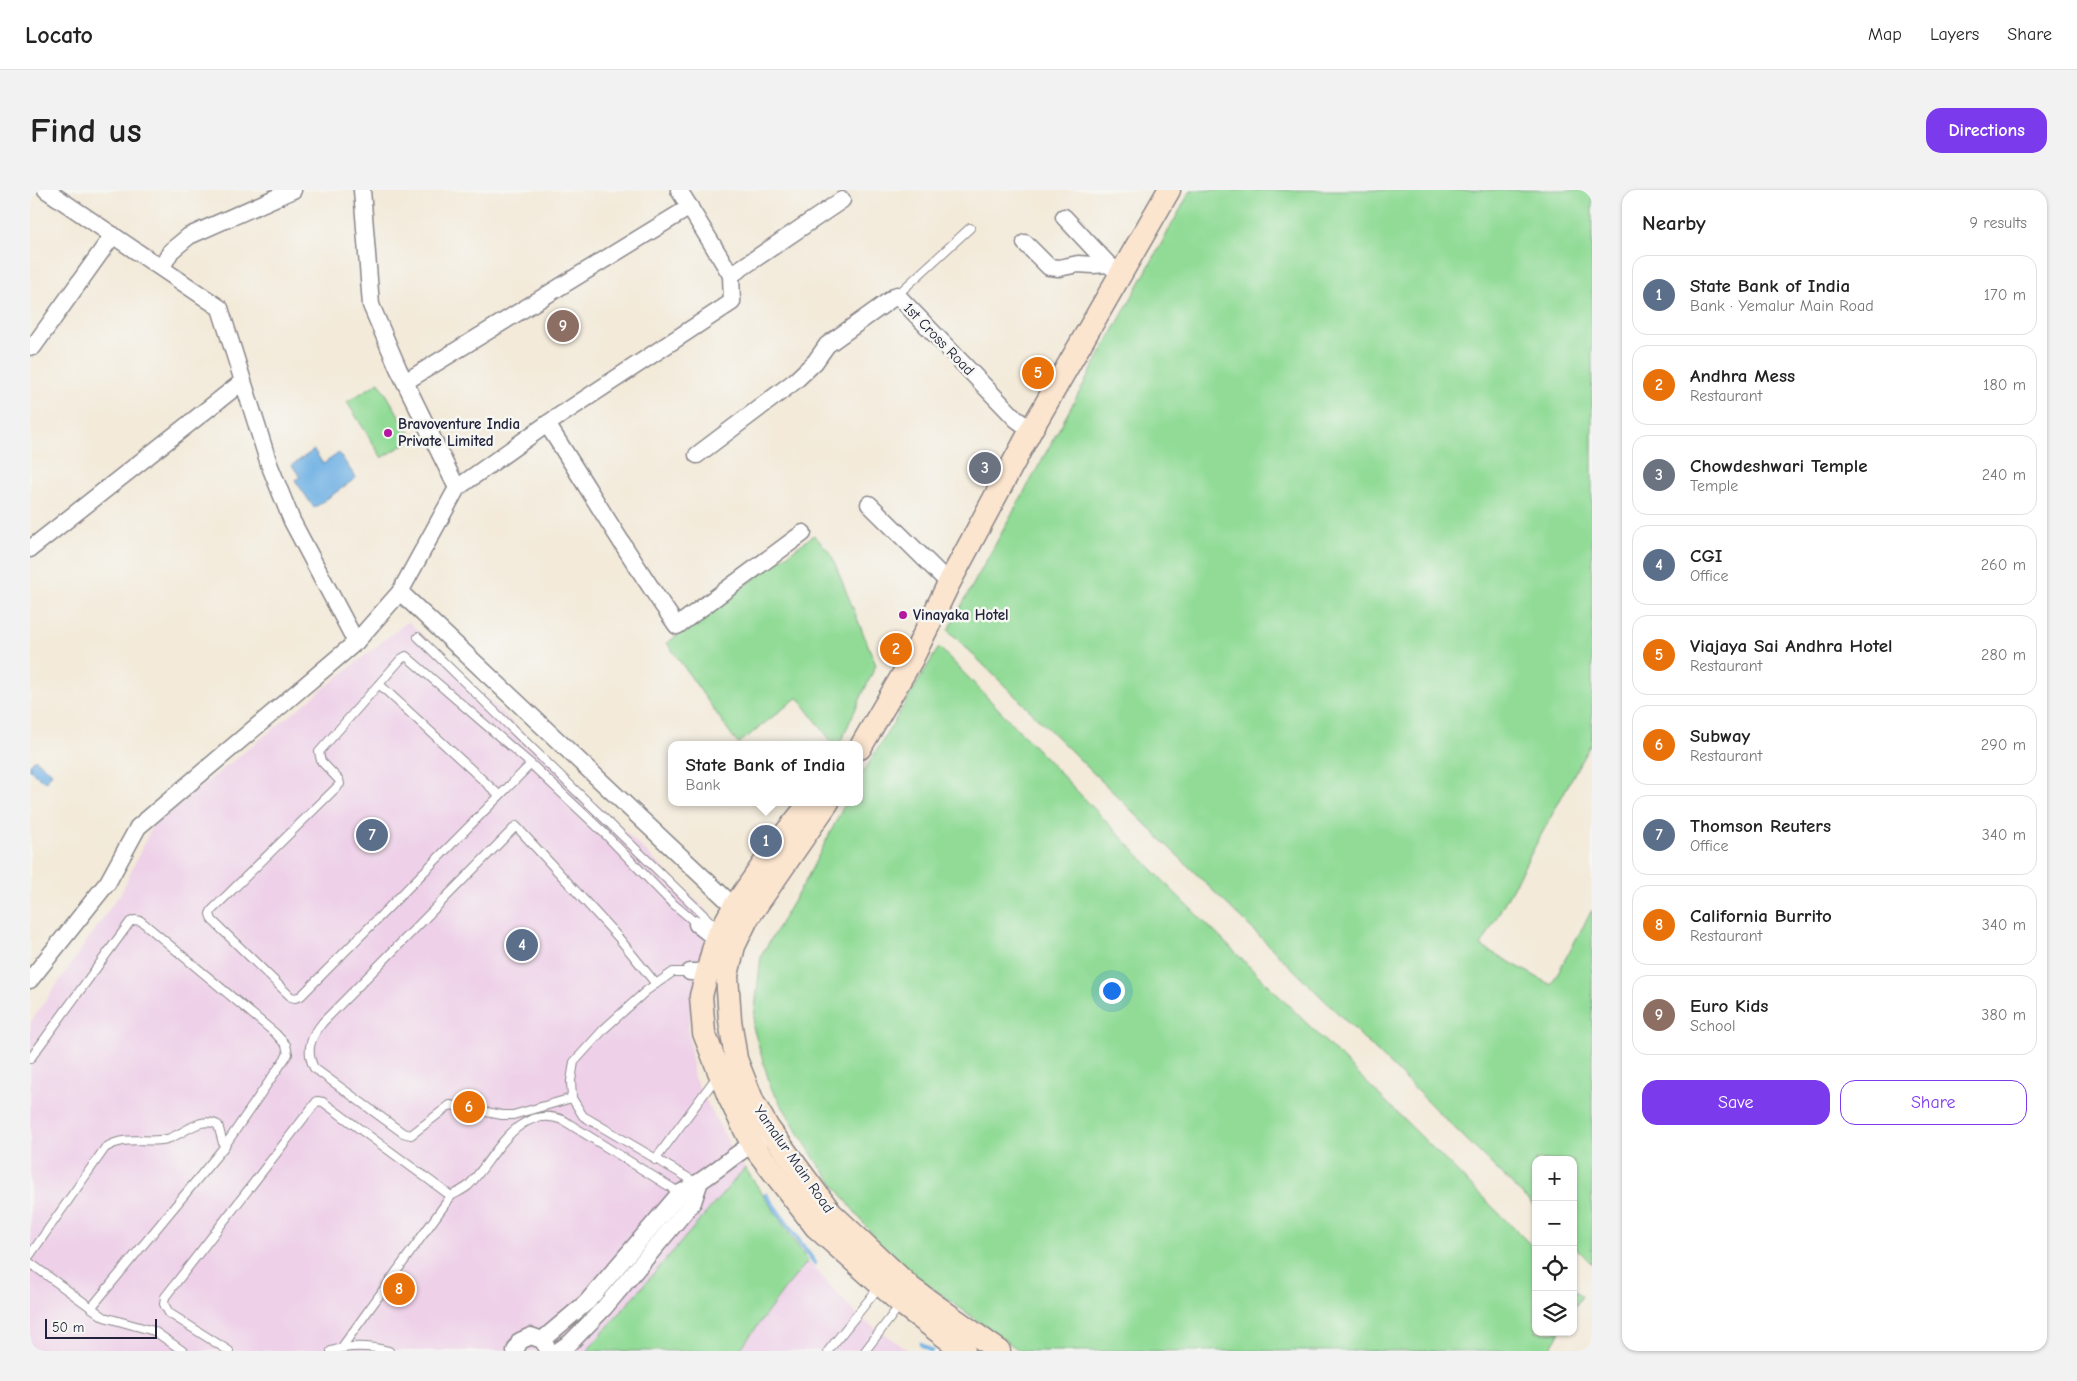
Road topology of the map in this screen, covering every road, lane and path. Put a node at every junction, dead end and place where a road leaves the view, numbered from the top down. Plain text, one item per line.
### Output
1 (46, 190) edge
2 (293, 190) edge
3 (362, 190) edge
4 (679, 190) edge
5 (1169, 190) edge
6 (842, 200) dead end
7 (690, 207) junction
8 (1064, 217) dead end
9 (970, 228) dead end
10 (113, 235) junction
11 (1025, 243) dead end
12 (162, 267) junction
13 (1114, 269) junction
14 (731, 275) junction
15 (897, 295) junction
16 (33, 347) dead end
17 (242, 382) junction
18 (405, 382) junction
19 (548, 424) junction
20 (1031, 430) junction
21 (696, 455) dead end
22 (457, 488) junction
23 (869, 504) dead end
24 (803, 533) dead end
25 (30, 549) edge
26 (949, 583) junction
27 (400, 592) junction
28 (418, 637) dead end
29 (356, 642) junction
30 (379, 684) junction
31 (863, 741) edge
32 (531, 764) junction
33 (499, 795) junction
34 (809, 806) edge
35 (825, 806) edge
36 (697, 924) joint
37 (731, 930) junction
38 (698, 972) junction
39 (30, 980) edge
40 (656, 984) junction
41 (30, 1059) edge
42 (720, 1072) junction
43 (572, 1098) junction
44 (762, 1138) junction
45 (224, 1147) junction
46 (655, 1160) junction
47 (699, 1184) junction
48 (680, 1193) junction
49 (451, 1196) junction
50 (30, 1255) edge
51 (30, 1263) edge
52 (880, 1285) junction
53 (906, 1296) junction
54 (91, 1308) junction
55 (545, 1345) edge
56 (342, 1347) junction
57 (183, 1351) edge
58 (229, 1351) edge
59 (331, 1351) edge
60 (390, 1351) edge
61 (515, 1351) edge
62 (558, 1351) edge
63 (828, 1351) edge
64 (865, 1351) edge
65 (964, 1351) edge
66 (999, 1351) edge

1 - 10 street
2 - 12 street
3 - 18 street
4 - 7 street
5 - 13 street
6 - 14 street
7 - 14 street
7 - 18 street
8 - 13 street
9 - 15 lane, 1st Cross Road
10 - 12 street
10 - 16 street
11 - 13 street
12 - 17 street
13 - 20 street
14 - 19 street
15 - 20 street, 1st Cross Road
15 - 21 street
17 - 25 street
17 - 29 street
18 - 22 street
19 - 22 street
19 - 24 street
20 - 26 street
22 - 27 street
23 - 26 street
26 - 31 street
27 - 29 street
27 - 37 street
28 - 37 lane
29 - 39 street
30 - 32 lane
30 - 33 lane
30 - 33 lane
32 - 33 lane
32 - 36 lane
34 - 37 street
35 - 37 street, Yamalur Main Road
36 - 37 street
37 - 38 street
37 - 44 street, Yamalur Main Road
38 - 40 lane
38 - 42 street
40 - 43 lane
40 - 43 lane
41 - 45 lane
42 - 44 street
42 - 46 lane
43 - 46 lane
44 - 47 street
44 - 52 street, Yamalur Main Road
44 - 53 street, Yamalur Main Road
45 - 50 lane
45 - 54 lane
46 - 47 lane
47 - 48 street
47 - 62 street
48 - 49 lane
48 - 55 street
49 - 56 lane
49 - 58 lane
51 - 54 lane
52 - 53 street, Yamalur Main Road
52 - 63 lane
53 - 64 lane
53 - 65 street, Yamalur Main Road
53 - 66 street, Yamalur Main Road
54 - 57 lane
55 - 61 street
56 - 59 lane
56 - 60 lane

